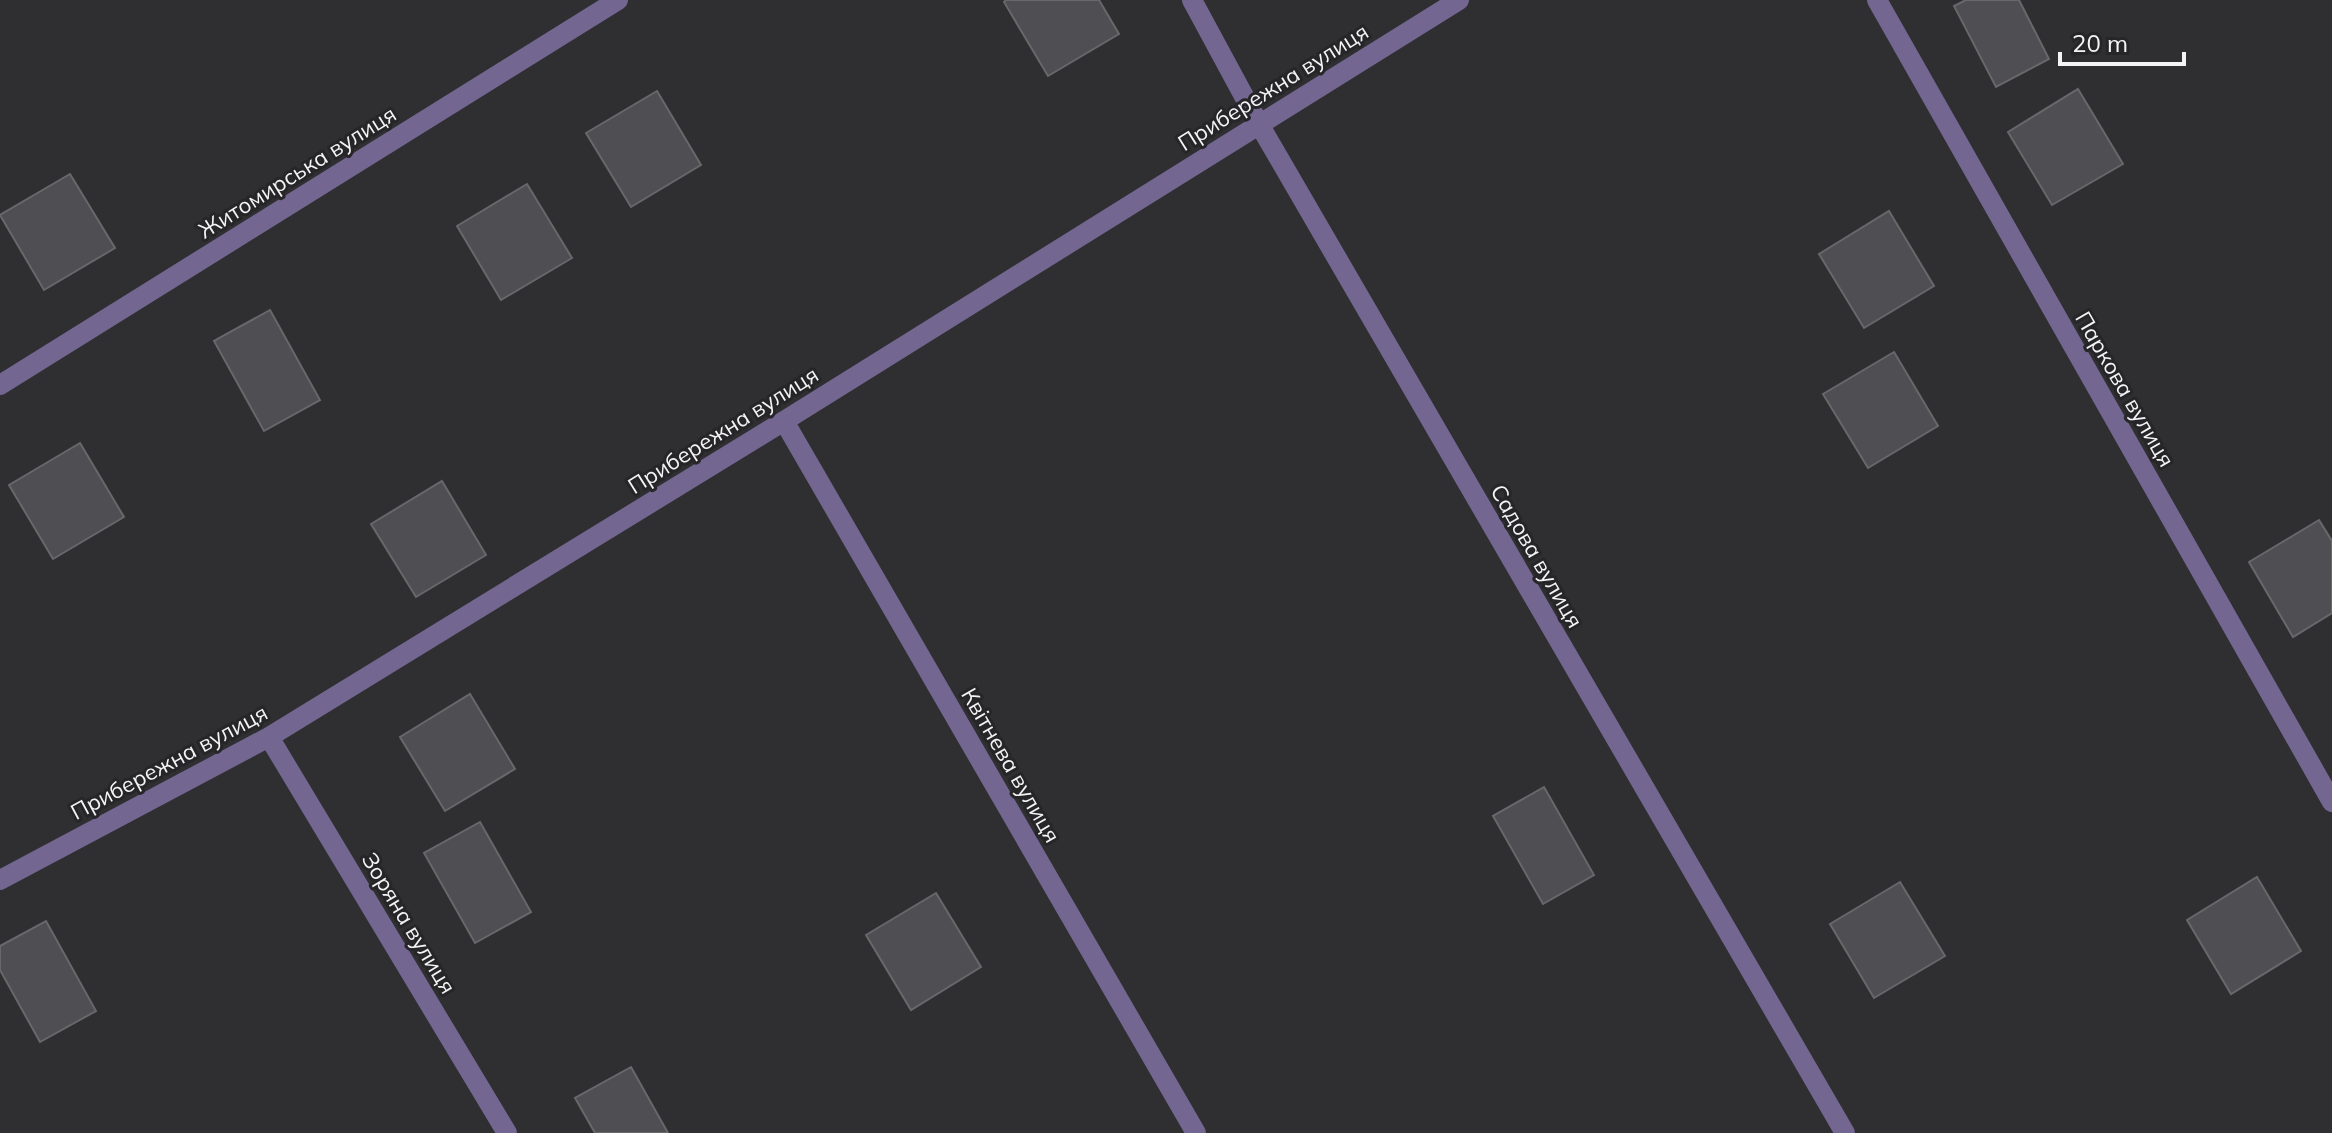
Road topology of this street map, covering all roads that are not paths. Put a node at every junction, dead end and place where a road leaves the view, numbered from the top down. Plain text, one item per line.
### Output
1 (618, 0) edge
2 (1192, 0) edge
3 (1459, 0) edge
4 (1877, 0) edge
5 (1259, 124) junction
6 (0, 385) edge
7 (784, 421) junction
8 (269, 737) junction
9 (2332, 802) edge
10 (0, 880) edge
11 (507, 1133) edge
12 (1196, 1133) edge
13 (1845, 1133) edge

1 - 6 street, Житомирська вулиця
2 - 5 street, Садова вулиця
3 - 5 street, Прибережна вулиця
4 - 9 street, Паркова вулиця
5 - 7 street, Прибережна вулиця
5 - 13 street, Садова вулиця
7 - 8 street, Прибережна вулиця
7 - 12 street, Квітнева вулиця
8 - 10 street, Прибережна вулиця
8 - 11 street, Зоряна вулиця

